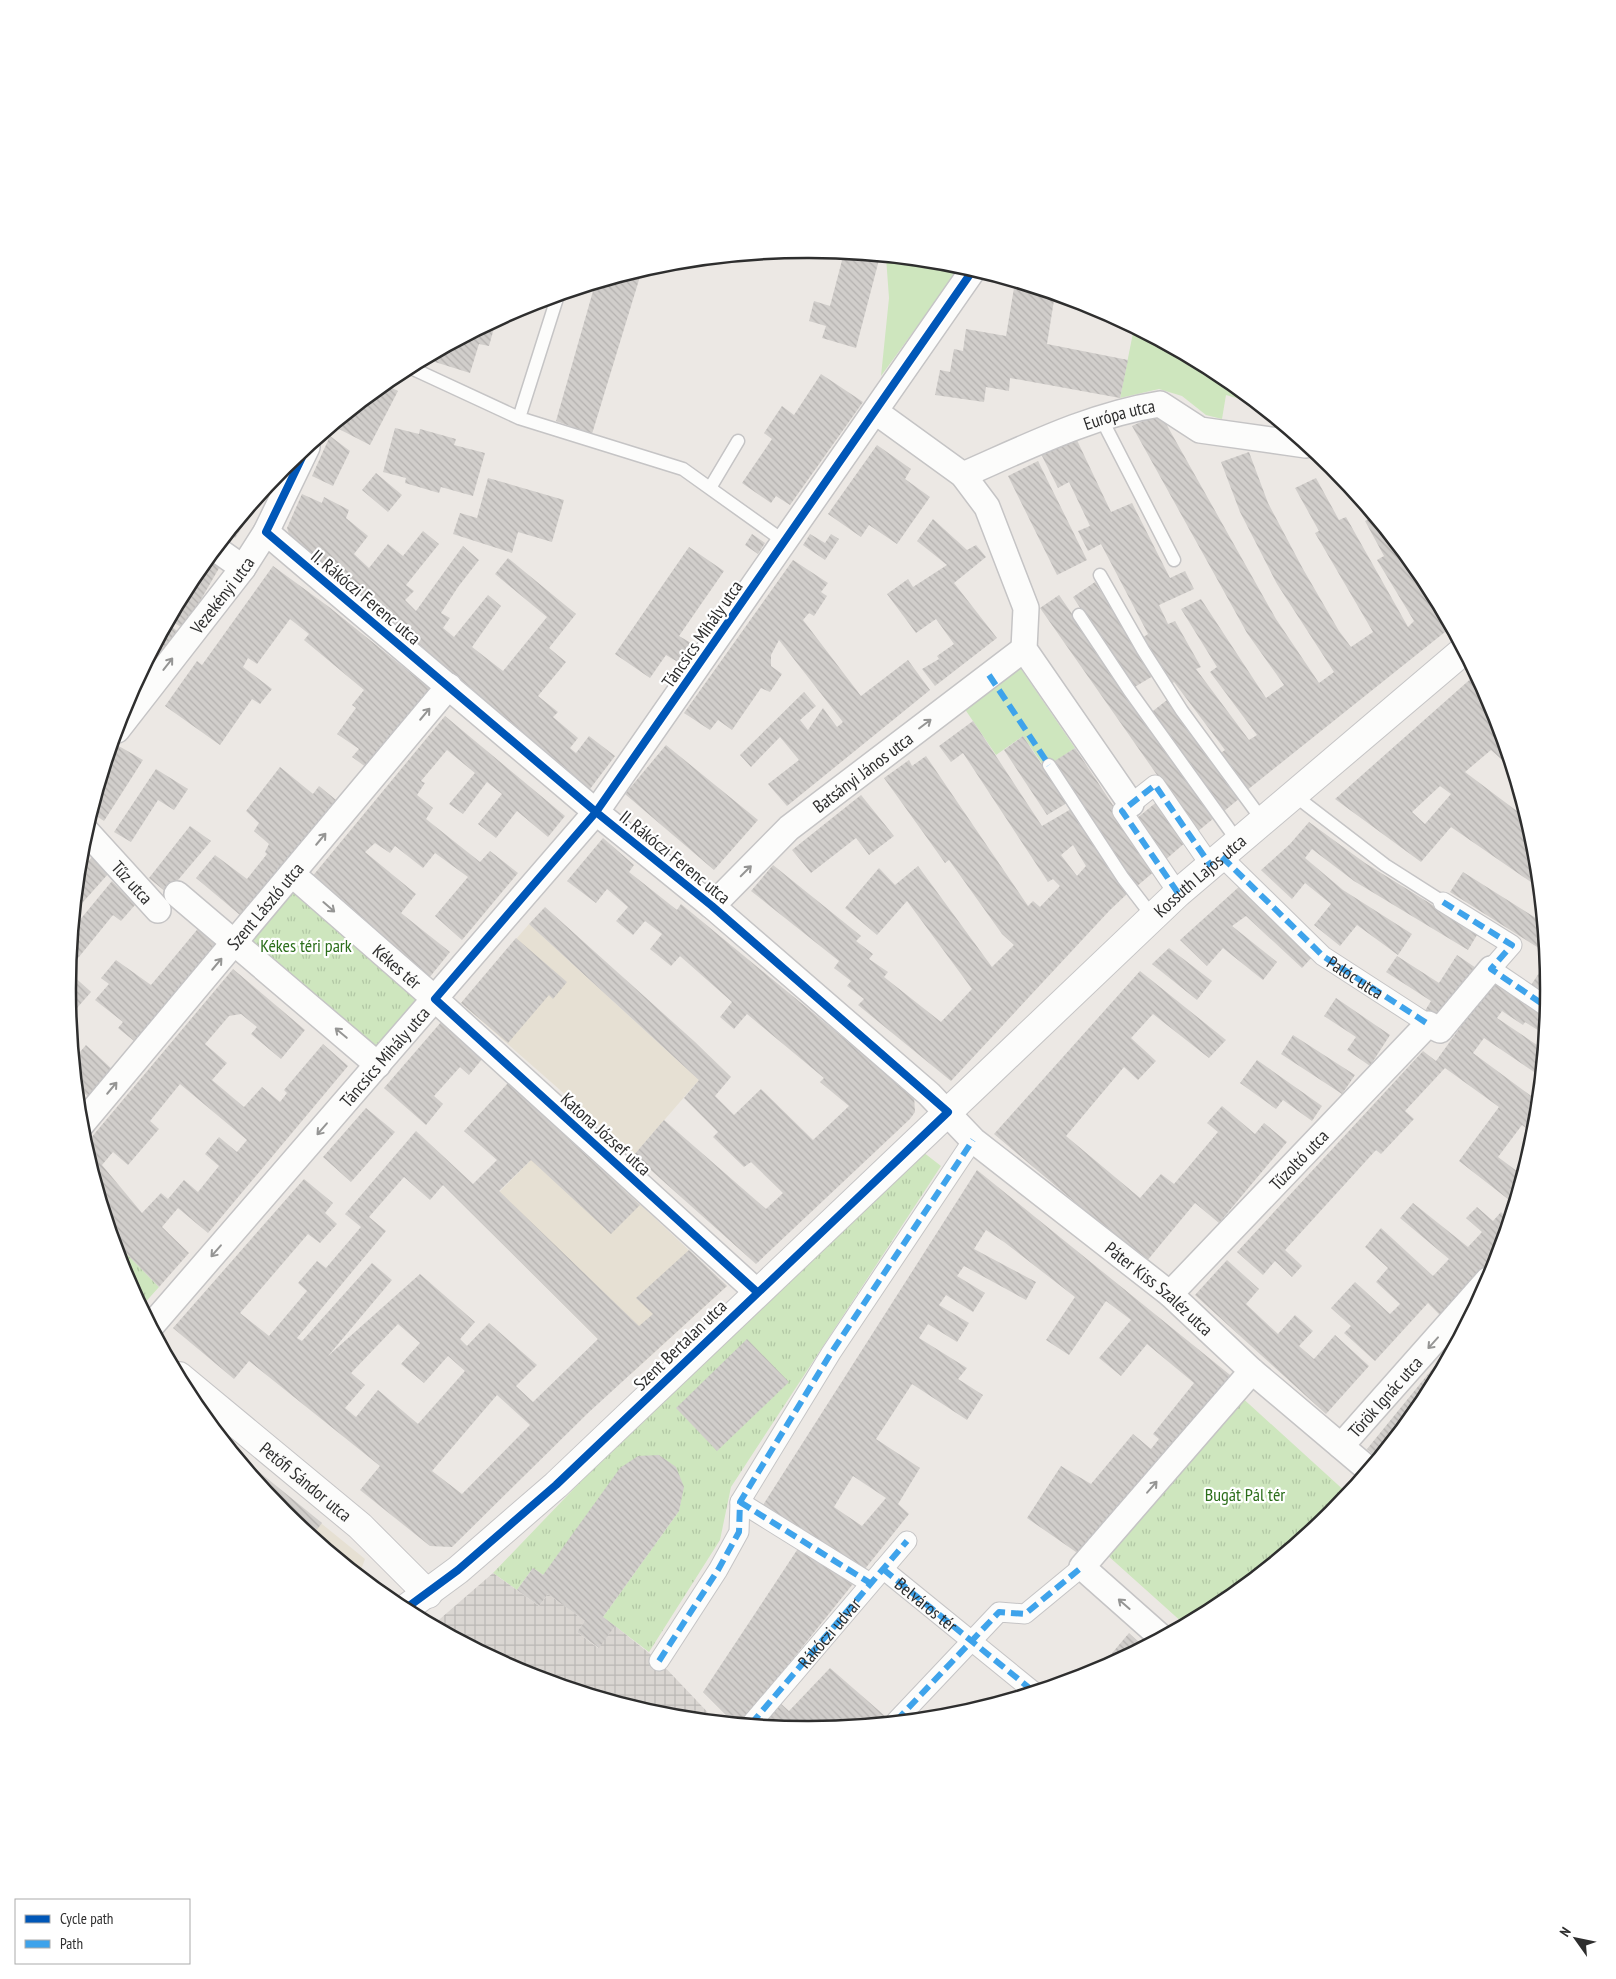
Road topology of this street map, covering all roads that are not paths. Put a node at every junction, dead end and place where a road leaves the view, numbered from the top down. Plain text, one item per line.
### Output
1 (969, 276) edge
2 (555, 303) edge
3 (417, 371) edge
4 (876, 412) junction
5 (519, 418) junction
6 (1101, 418) junction
7 (738, 441) dead end
8 (1295, 443) edge
9 (298, 465) edge
10 (963, 475) junction
11 (710, 488) junction
12 (266, 532) junction
13 (785, 542) junction
14 (221, 553) edge
15 (1174, 560) dead end
16 (243, 568) junction
17 (1100, 575) dead end
18 (1079, 615) dead end
19 (1024, 649) junction
20 (1458, 655) edge
21 (448, 686) junction
22 (131, 712) edge
23 (1049, 765) dead end
24 (1294, 796) junction
25 (1131, 804) junction
26 (596, 812) junction
27 (1264, 821) junction
28 (92, 837) edge
29 (1224, 855) junction
30 (292, 874) junction
31 (1178, 894) junction
32 (1443, 902) joint
33 (712, 906) junction
34 (1153, 917) junction
35 (235, 944) junction
36 (1491, 968) junction
37 (435, 999) junction
38 (1539, 1002) edge
39 (1428, 1024) junction
40 (378, 1065) junction
41 (948, 1112) junction
42 (88, 1117) edge
43 (973, 1140) junction
44 (757, 1292) junction
45 (1170, 1294) junction
46 (1470, 1301) edge
47 (156, 1320) edge
48 (1252, 1371) junction
49 (197, 1391) edge
50 (1341, 1446) junction
51 (1364, 1465) edge
52 (740, 1502) junction
53 (906, 1541) dead end
54 (1082, 1567) junction
55 (883, 1569) junction
56 (870, 1583) junction
57 (428, 1594) junction
58 (411, 1604) edge
59 (1157, 1632) edge
60 (972, 1640) junction
61 (659, 1662) dead end
62 (1028, 1687) edge
63 (901, 1715) edge
64 (755, 1719) edge

1 - 4 street, Táncsics Mihály utca
2 - 5 lane
3 - 5 lane
4 - 10 street
4 - 13 street, Táncsics Mihály utca
5 - 11 lane
6 - 8 street, Európa utca
6 - 10 street, Európa utca
6 - 15 lane
7 - 11 lane
9 - 12 street, Vezekényi utca
10 - 19 street
11 - 13 lane
12 - 16 street, Vezekényi utca
12 - 21 street, II. Rákóczi Ferenc utca
13 - 26 street, Táncsics Mihály utca
14 - 16 street
22 -> 16 street, Vezekényi utca
17 - 27 lane
18 - 29 lane
19 - 25 street
33 -> 19 street, Batsányi János utca
20 - 24 main road, Kossuth Lajos utca
21 - 26 street, II. Rákóczi Ferenc utca
30 -> 21 street, Szent László utca
23 - 34 lane
24 - 27 main road, Kossuth Lajos utca
24 - 32 lane
25 - 29 street, Palóc utca
25 - 31 street
26 - 33 street, II. Rákóczi Ferenc utca
26 - 37 street, Táncsics Mihály utca
27 - 29 main road, Kossuth Lajos utca
28 - 35 street, Tűz utca
29 - 31 main road, Kossuth Lajos utca
29 - 39 street, Palóc utca
30 - 35 street, Szent László utca
30 -> 37 street, Kékes tér
31 - 34 main road, Kossuth Lajos utca
32 - 36 street
33 - 41 street, II. Rákóczi Ferenc utca
34 - 41 main road, Kossuth Lajos utca
40 -> 35 street
42 -> 35 street, Szent László utca
36 - 38 street
36 - 39 street
37 - 40 street, Táncsics Mihály utca
37 - 44 street, Katona József utca
39 - 45 street, Tűzoltó utca
40 -> 47 street, Táncsics Mihály utca
41 - 43 street, Páter Kiss Szaléz utca
41 - 44 main road, Szent Bertalan utca
43 - 45 street, Páter Kiss Szaléz utca
43 - 52 street
44 - 57 main road, Szent Bertalan utca
45 - 48 street, Páter Kiss Szaléz utca
46 -> 50 street, Török Ignác utca
48 - 50 street, Páter Kiss Szaléz utca
54 -> 48 street
49 - 57 main road, Petőfi Sándor utca
50 - 51 street, Páter Kiss Szaléz utca
52 - 56 street
52 - 61 street
53 - 55 street, Rákóczi udvar
59 -> 54 street
54 - 60 street, Belváros tér
55 - 56 street, Rákóczi udvar
55 - 60 street, Belváros tér
56 - 64 street, Rákóczi udvar
57 - 58 main road, Szent Bertalan utca
60 - 62 street, Belváros tér
60 - 63 street

